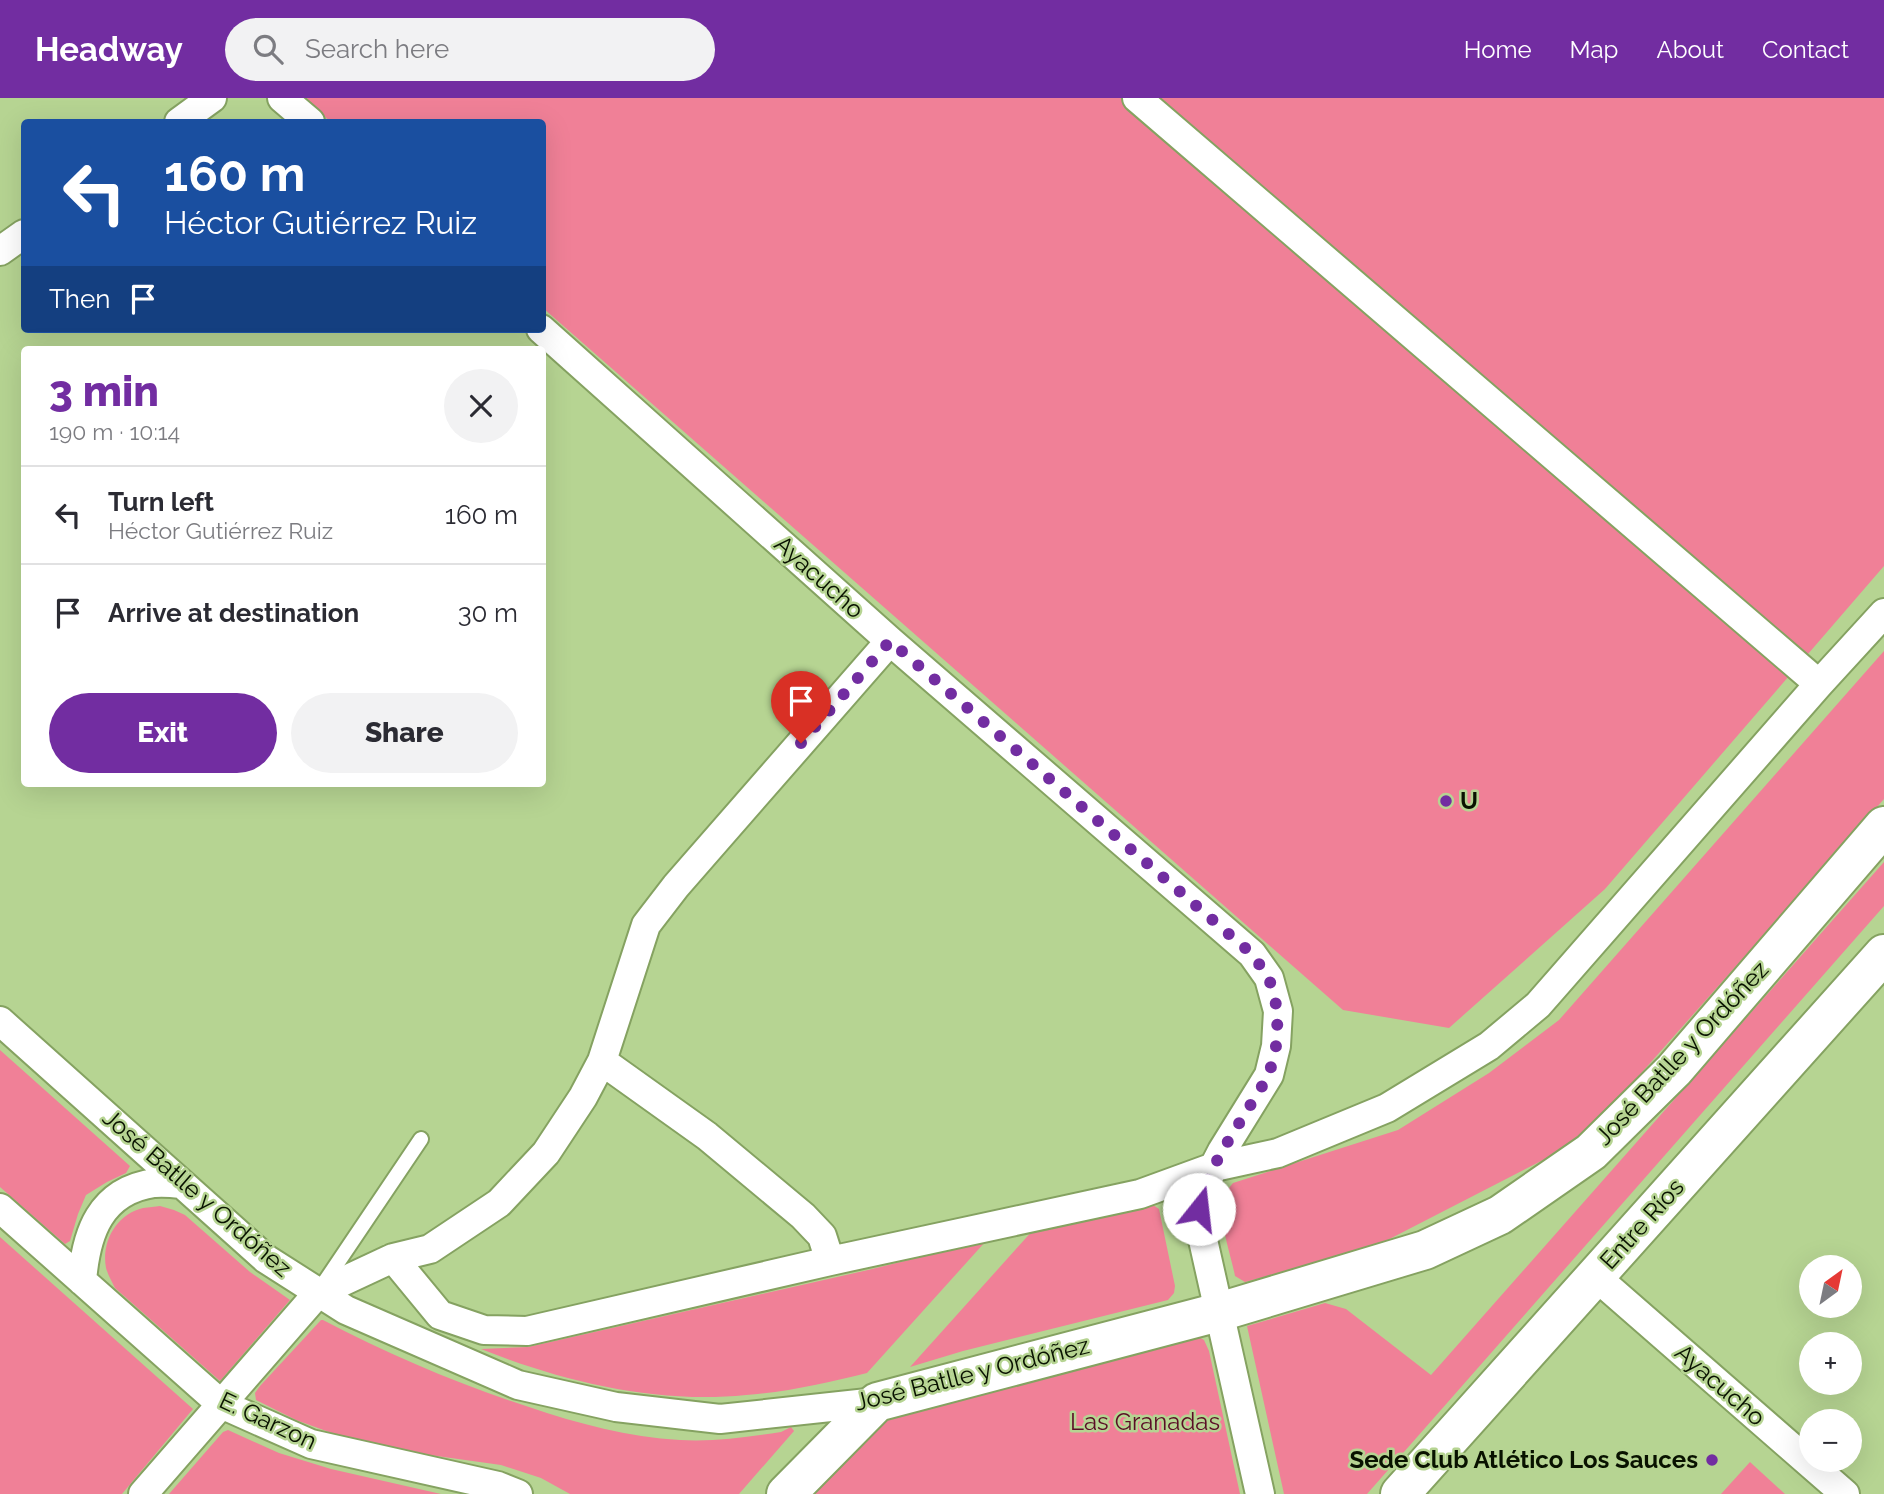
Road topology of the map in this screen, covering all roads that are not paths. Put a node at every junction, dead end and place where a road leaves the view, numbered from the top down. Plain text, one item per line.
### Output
1 (212, 98) edge
2 (282, 98) edge
3 (1137, 98) edge
4 (183, 119) edge
5 (306, 119) edge
6 (21, 236) edge
7 (0, 251) edge
8 (545, 333) edge
9 (1884, 613) edge
10 (890, 641) junction
11 (1819, 684) junction
12 (1884, 826) edge
13 (1884, 954) edge
14 (0, 1021) edge
15 (602, 1060) junction
16 (421, 1139) dead end
17 (1214, 1167) junction
18 (182, 1184) junction
19 (0, 1208) edge
20 (393, 1258) junction
21 (830, 1261) junction
22 (1595, 1276) junction
23 (82, 1281) junction
24 (318, 1293) junction
25 (1219, 1312) junction
26 (877, 1402) junction
27 (221, 1404) junction
28 (143, 1494) edge
29 (517, 1494) edge
30 (786, 1494) edge
31 (1260, 1494) edge
32 (1400, 1494) edge
33 (1845, 1494) edge

1 - 4 street
2 - 5 street
3 - 11 street
6 - 7 street
8 - 10 street, Ayacucho
9 - 11 street
10 - 15 street
10 - 17 street, Ayacucho
11 - 17 street
12 - 25 street, José Batlle y Ordóñez
13 - 22 street, Entre Ríos
14 - 18 street, José Batlle y Ordóñez
15 - 20 street
15 - 21 street
16 - 24 lane
17 - 21 street
17 - 25 street, Ayacucho
18 - 23 street
18 - 24 street, José Batlle y Ordóñez
19 - 23 street, E. Garzon
20 - 21 street
20 - 24 street
22 - 32 street, Entre Ríos
22 - 33 street, Ayacucho
23 - 27 street, E. Garzon
24 - 26 street, José Batlle y Ordóñez
24 - 27 street
25 - 26 street, José Batlle y Ordóñez
25 - 31 street, Ayacucho
26 - 30 street
27 - 28 street
27 - 29 street, E. Garzon

